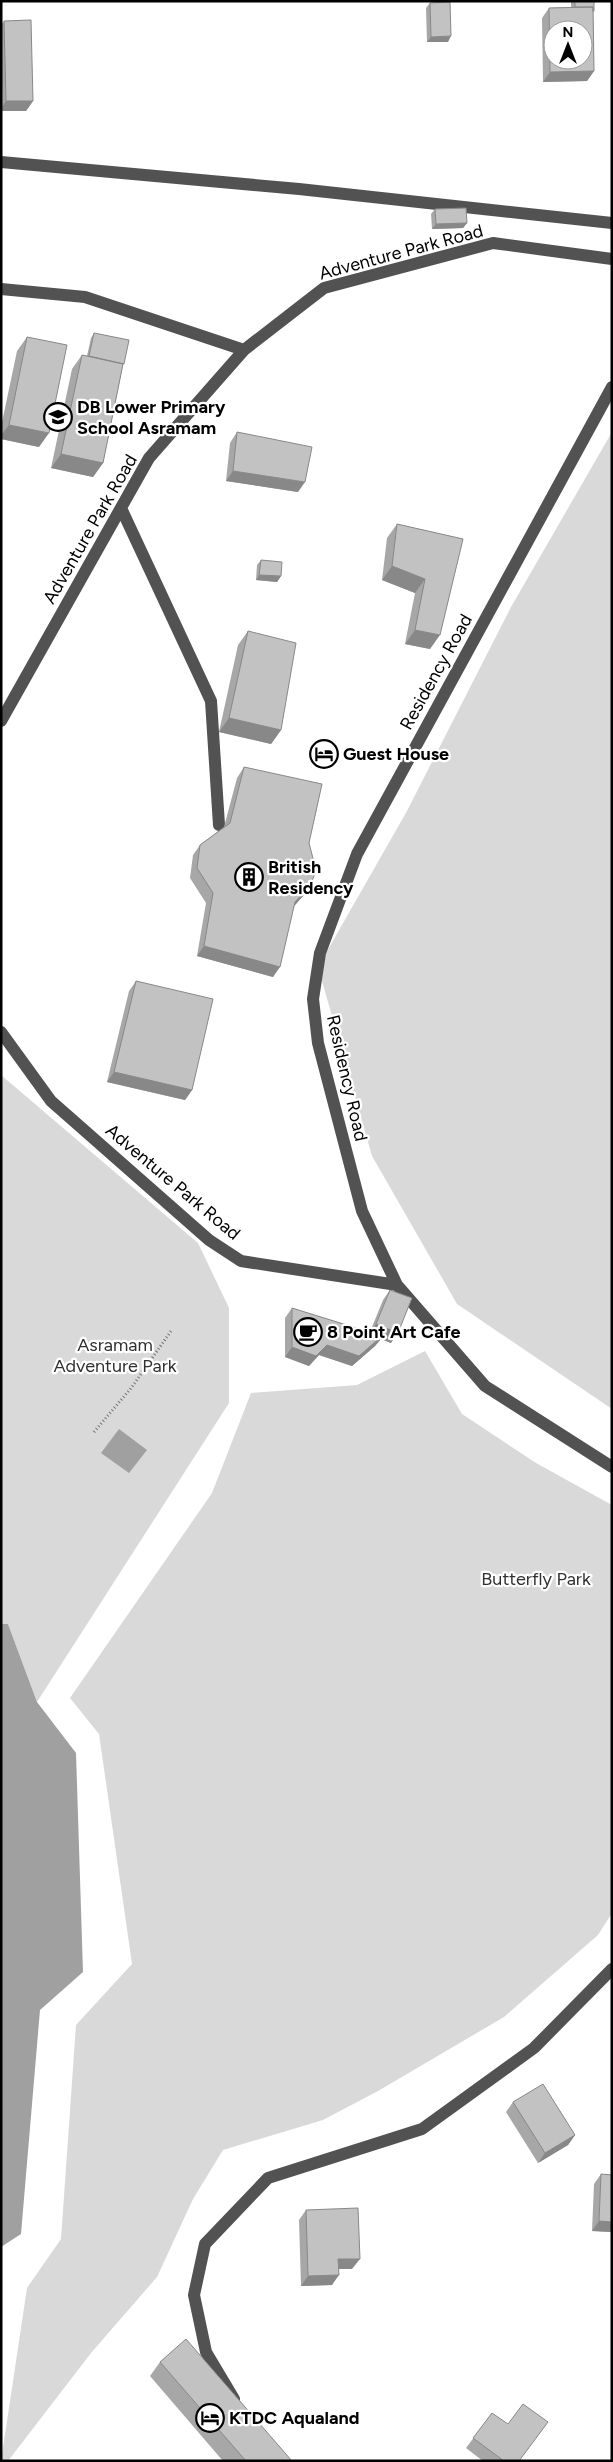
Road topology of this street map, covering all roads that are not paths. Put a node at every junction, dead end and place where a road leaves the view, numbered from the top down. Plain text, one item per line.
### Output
1 (1, 162) edge
2 (612, 223) edge
3 (612, 259) edge
4 (1, 289) edge
5 (244, 350) junction
6 (612, 387) edge
7 (122, 508) junction
8 (1, 721) edge
9 (219, 825) dead end
10 (1, 1032) edge
11 (397, 1285) junction
12 (612, 1467) edge
13 (612, 1969) edge
14 (240, 2407) edge

1 - 2 street
3 - 5 street, Adventure Park Road
4 - 5 street
5 - 7 street, Adventure Park Road
6 - 11 street, Residency Road
7 - 8 street, Adventure Park Road
7 - 9 street
10 - 11 street, Adventure Park Road
11 - 12 street, Residency Road
13 - 14 street

